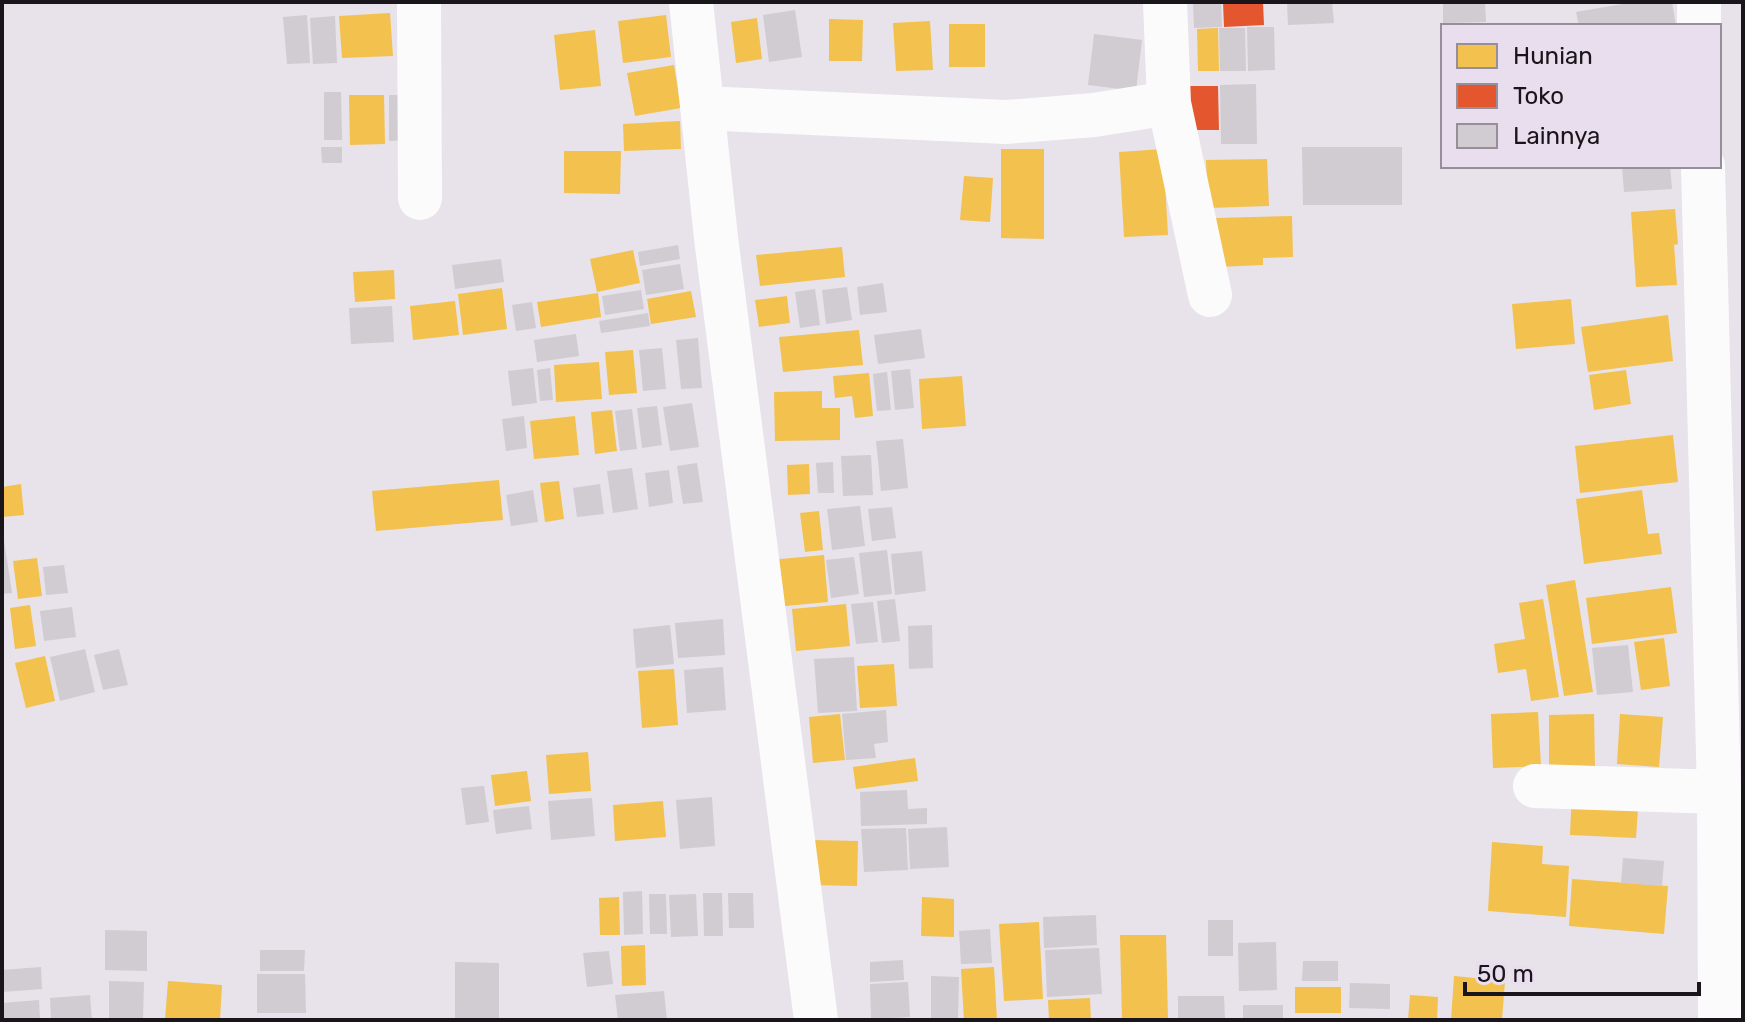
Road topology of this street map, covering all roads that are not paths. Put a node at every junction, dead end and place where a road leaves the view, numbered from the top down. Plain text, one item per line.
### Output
1 (419, 2) edge
2 (691, 2) edge
3 (1165, 2) edge
4 (1699, 2) edge
5 (1699, 24) edge
6 (1169, 103) junction
7 (702, 108) junction
8 (1703, 168) edge
9 (420, 198) dead end
10 (1210, 295) dead end
11 (1535, 786) dead end
12 (1719, 792) junction
13 (816, 1020) edge
14 (1720, 1020) edge

1 - 9 street
2 - 7 street
3 - 6 street
4 - 5 street
6 - 7 street
6 - 10 street
7 - 13 street
8 - 12 street
11 - 12 street
12 - 14 street

